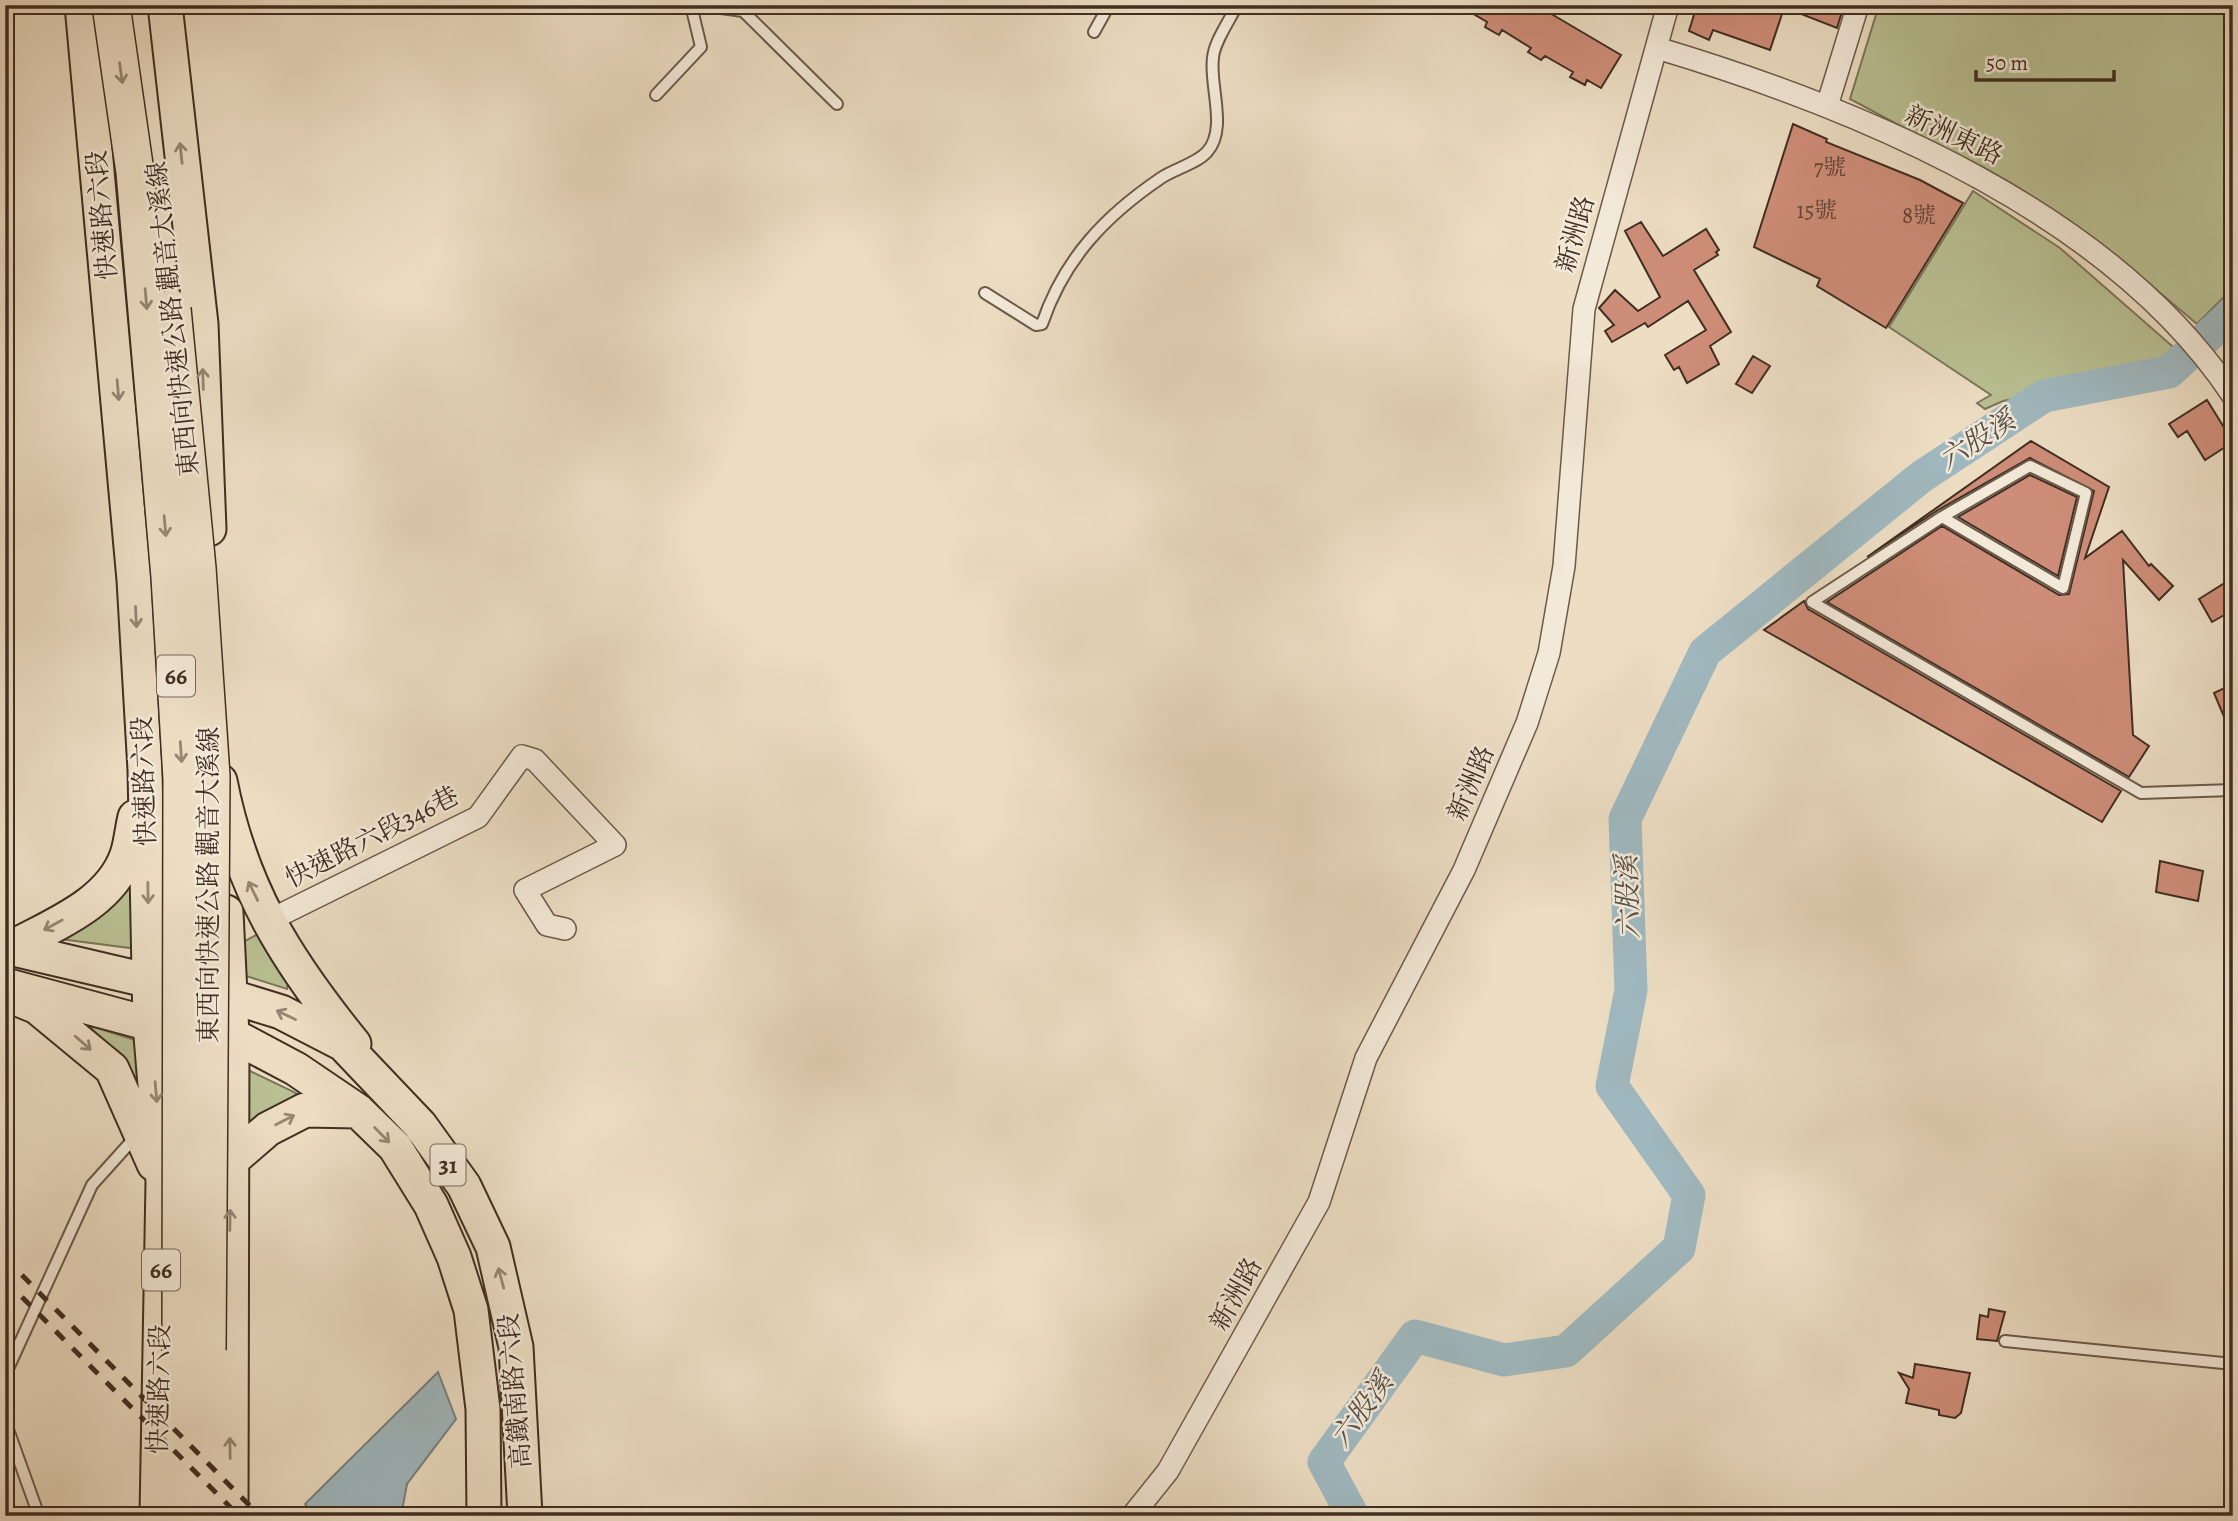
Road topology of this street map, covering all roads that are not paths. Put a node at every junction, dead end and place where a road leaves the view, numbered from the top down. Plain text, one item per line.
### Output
1 (82, 5) edge
2 (111, 5) edge
3 (136, 5) edge
4 (165, 5) edge
5 (691, 5) edge
6 (699, 5) edge
7 (1109, 5) edge
8 (1237, 5) edge
9 (1668, 5) edge
10 (1858, 5) edge
11 (1094, 32) dead end
12 (1657, 48) junction
13 (656, 96) dead end
14 (837, 104) dead end
15 (1827, 106) junction
16 (985, 293) dead end
17 (2233, 396) edge
18 (1942, 517) junction
19 (145, 770) junction
20 (220, 781) junction
21 (2233, 790) edge
22 (268, 921) junction
23 (565, 929) dead end
24 (8, 947) edge
25 (150, 981) junction
26 (5, 985) edge
27 (5, 993) edge
28 (230, 995) junction
29 (150, 1024) junction
30 (232, 1035) junction
31 (358, 1111) junction
32 (420, 1125) junction
33 (138, 1133) junction
34 (231, 1161) junction
35 (163, 1182) junction
36 (2005, 1341) dead end
37 (194, 1350) junction
38 (2233, 1364) edge
39 (478, 1367) junction
40 (5, 1394) edge
41 (5, 1421) edge
42 (39, 1516) edge
43 (158, 1516) edge
44 (176, 1516) edge
45 (204, 1516) edge
46 (231, 1516) edge
47 (464, 1516) edge
48 (484, 1516) edge
49 (524, 1516) edge
50 (1132, 1516) edge

1 -> 19 main road, 快速路六段 / 66
2 -> 37 highway, 東西向快速公路 觀音大溪線 / 66, bridge
3 - 37 highway, 東西向快速公路 觀音大溪線 / 66, bridge
20 -> 4 main road, 66
5 - 13 lane
6 - 14 lane
7 - 11 lane
8 - 16 lane
9 - 12 street, 新洲路
10 - 15 street
12 - 15 street, 新洲東路
12 - 50 street, 新洲路
15 - 17 street, 新洲東路
18 - 18 lane
18 - 21 lane
19 -> 24 main road
19 -> 25 main road, 快速路六段 / 66
22 -> 20 main road, 31
20 - 28 main road, 66
22 - 23 street, 快速路六段346巷
22 - 32 main road, 31
24 - 25 main road, 高鐵南路六段 / 31
25 - 28 main road, 高鐵南路六段 / 31
25 - 29 main road, 快速路六段 / 66
26 - 29 main road, 高鐵南路六段 / 31
27 -> 33 main road
28 - 30 main road, 66
32 -> 28 main road, 高鐵南路六段 / 31
29 - 30 main road, 高鐵南路六段 / 31
29 -> 35 main road, 快速路六段 / 66
30 - 31 main road, 高鐵南路六段 / 31
30 - 34 main road, 66
34 -> 31 main road
31 -> 39 main road, 高鐵南路六段 / 31
49 -> 32 main road, 高鐵南路六段 / 31
33 - 35 main road
33 - 40 lane
46 -> 34 main road, 66
35 - 43 main road, 快速路六段 / 66
36 - 38 lane
37 - 44 highway, 東西向快速公路 觀音大溪線 / 66
37 - 45 highway, 東西向快速公路 觀音大溪線 / 66
39 - 47 main road, 高鐵南路六段 / 31
39 - 48 main road, 高鐵南路六段 / 31
41 - 42 lane

